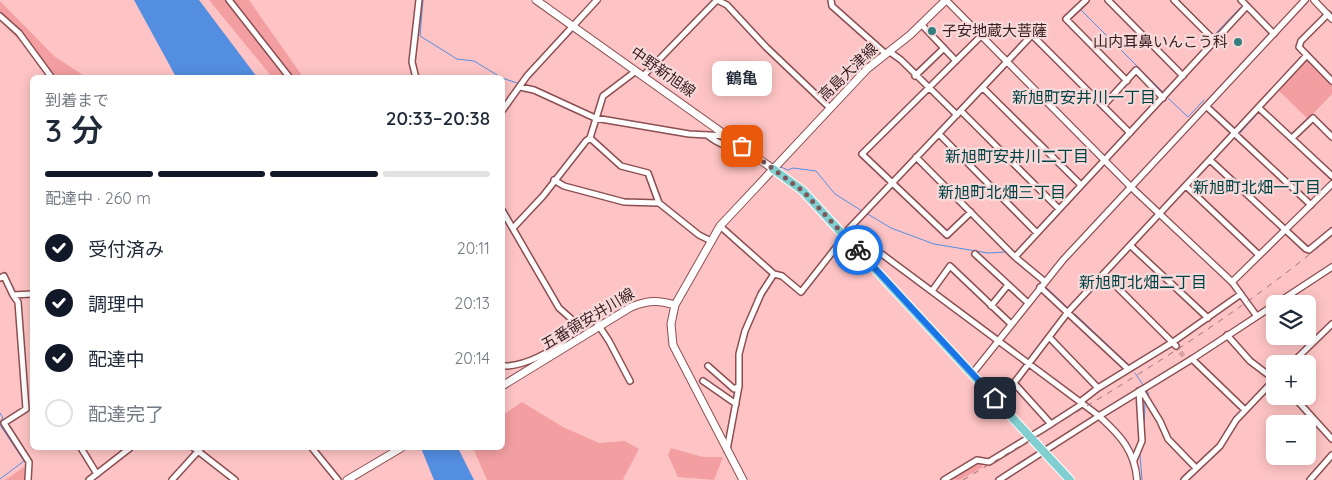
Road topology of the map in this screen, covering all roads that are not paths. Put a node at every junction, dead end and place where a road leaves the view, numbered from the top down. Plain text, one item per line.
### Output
1 (229, 0) edge
2 (420, 0) edge
3 (536, 0) edge
4 (597, 0) edge
5 (717, 0) edge
6 (832, 0) edge
7 (946, 0) edge
8 (1086, 0) edge
9 (1108, 0) edge
10 (1174, 0) edge
11 (1241, 0) edge
12 (1305, 0) edge
13 (1314, 0) edge
14 (1247, 6) junction
15 (0, 16) edge
16 (1330, 16) edge
17 (921, 24) junction
18 (573, 26) junction
19 (1274, 34) junction
20 (981, 36) junction
21 (1215, 41) junction
22 (944, 48) junction
23 (888, 53) junction
24 (1307, 55) junction
25 (956, 61) junction
26 (1007, 62) junction
27 (636, 71) junction
28 (50, 75) edge
29 (288, 75) edge
30 (415, 75) edge
31 (644, 75) junction
32 (915, 76) junction
33 (1183, 76) junction
34 (1126, 81) junction
35 (1332, 81) edge
36 (520, 87) junction
37 (928, 88) junction
38 (983, 88) junction
39 (1163, 98) junction
40 (1103, 106) junction
41 (1207, 106) junction
42 (505, 107) edge
43 (830, 108) junction
44 (1259, 108) junction
45 (961, 110) junction
46 (957, 115) junction
47 (595, 118) junction
48 (1130, 133) junction
49 (1235, 133) junction
50 (939, 134) junction
51 (707, 135) junction
52 (728, 136) junction
53 (1332, 137) edge
54 (590, 138) junction
55 (1292, 138) junction
56 (742, 146) junction
57 (916, 158) junction
58 (1105, 160) junction
59 (1210, 160) junction
60 (773, 168) junction
61 (1332, 176) edge
62 (554, 180) junction
63 (892, 183) junction
64 (1332, 184) edge
65 (1082, 185) junction
66 (1186, 186) junction
67 (1131, 187) junction
68 (659, 203) junction
69 (1310, 205) junction
70 (1059, 209) junction
71 (971, 212) junction
72 (505, 214) edge
73 (1160, 214) junction
74 (720, 226) junction
75 (514, 227) junction
76 (1285, 230) junction
77 (1332, 231) edge
78 (846, 233) junction
79 (1037, 233) junction
80 (711, 241) junction
81 (1131, 246) junction
82 (875, 249) junction
83 (975, 254) dead end
84 (1259, 255) junction
85 (1014, 256) junction
86 (866, 259) junction
87 (1331, 268) edge
88 (774, 274) junction
89 (1104, 274) junction
90 (0, 278) edge
91 (1232, 282) junction
92 (1042, 284) junction
93 (1008, 285) junction
94 (932, 291) junction
95 (30, 294) edge
96 (1241, 294) junction
97 (13, 295) junction
98 (1027, 302) junction
99 (675, 305) junction
100 (991, 306) junction
101 (1068, 312) junction
102 (1256, 315) junction
103 (1208, 318) junction
104 (577, 324) junction
105 (1011, 324) junction
106 (1332, 324) edge
107 (601, 327) junction
108 (1227, 335) junction
109 (1049, 337) junction
110 (998, 340) junction
111 (1174, 344) junction
112 (1300, 355) edge
113 (1188, 360) junction
114 (1029, 363) junction
115 (505, 366) edge
116 (708, 366) dead end
117 (1128, 369) junction
118 (1266, 372) edge
119 (972, 374) junction
120 (630, 381) dead end
121 (703, 381) dead end
122 (506, 384) edge
123 (739, 386) junction
124 (1098, 388) junction
125 (1266, 389) edge
126 (1140, 391) junction
127 (1081, 403) junction
128 (736, 404) junction
129 (1301, 405) edge
130 (1244, 410) junction
131 (1099, 416) junction
132 (1051, 424) junction
133 (1031, 437) junction
134 (1332, 439) edge
135 (82, 450) edge
136 (128, 450) edge
137 (197, 450) edge
138 (199, 450) edge
139 (314, 450) edge
140 (398, 450) edge
141 (727, 450) junction
142 (1044, 451) junction
143 (1332, 455) edge
144 (1134, 460) junction
145 (1196, 468) junction
146 (94, 478) edge
147 (28, 480) edge
148 (172, 480) edge
149 (235, 480) edge
150 (338, 480) edge
151 (347, 480) edge
152 (743, 480) edge
153 (944, 480) edge
154 (999, 480) edge
155 (1070, 480) edge
156 (1137, 480) edge
157 (1184, 480) edge
158 (1310, 480) edge

1 - 29 street
2 - 30 street
3 - 18 main road, 中野新旭線
4 - 18 street
5 - 31 street
5 - 43 street
6 - 23 street
7 - 17 main road, 高島大津線
7 - 20 street
8 - 34 street
9 - 33 street
10 - 21 street
11 - 14 street
12 - 19 street
13 - 16 street
14 - 19 street
14 - 21 street
15 - 28 street
16 - 24 street
17 - 22 street
17 - 23 main road, 高島大津線
18 - 27 main road, 中野新旭線
18 - 36 street
19 - 41 street
20 - 25 street
20 - 26 street
21 - 33 street
22 - 25 street
22 - 32 street
23 - 32 street
23 - 43 main road, 高島大津線
24 - 35 street
24 - 44 street
25 - 37 street
26 - 38 street
26 - 40 street
26 - 58 street
27 - 31 main road, 中野新旭線
27 - 47 street
31 - 52 main road, 中野新旭線
32 - 37 street
33 - 39 street
34 - 39 street
34 - 40 street
36 - 42 street
36 - 47 street
37 - 46 street
37 - 63 street
38 - 45 street
38 - 65 street
39 - 48 street
40 - 48 street
41 - 49 street
41 - 67 street
43 - 60 main road, 高島大津線
44 - 49 street
44 - 55 street
45 - 46 street
45 - 70 street
46 - 50 street
47 - 51 street
47 - 54 street
48 - 58 street
49 - 59 street
49 - 69 street
50 - 57 street
50 - 79 street
51 - 52 street
51 - 56 street
52 - 56 main road, 中野新旭線
53 - 55 street
54 - 62 street
54 - 68 street
55 - 61 street
56 - 60 main road, 中野新旭線
57 - 63 street
57 - 71 street
58 - 65 street
58 - 67 street
59 - 66 street
59 - 76 street
60 - 74 main road
60 - 78 main road
62 - 68 street
62 - 75 street
63 - 71 street
63 - 78 street
64 - 69 street
65 - 70 street
66 - 73 street
66 - 84 street
67 - 73 street
67 - 92 street
68 - 80 street
69 - 76 street
70 - 79 street
71 - 85 street
72 - 75 street
73 - 81 street
73 - 91 street
74 - 80 main road
74 - 88 street
75 - 104 street
76 - 77 street
76 - 84 street
78 - 82 street
78 - 86 main road
78 - 88 street
79 - 85 street
80 - 99 main road
81 - 89 street
81 - 103 street
82 - 86 street
82 - 94 street
83 - 93 street
84 - 91 street
85 - 92 street
86 - 119 main road
87 - 102 street
88 - 123 street
89 - 101 street
89 - 111 street
90 - 97 street
91 - 96 street
92 - 98 street
92 - 101 street
93 - 98 street
93 - 100 street
94 - 100 street
94 - 110 street
95 - 97 street
96 - 102 street
96 - 103 street
97 - 147 street
98 - 105 street
99 - 107 main road, 五番領安井川線
99 - 141 main road
100 - 105 street
101 - 109 street
101 - 117 street
102 - 108 street
103 - 111 street
104 - 107 street
104 - 115 street
105 - 110 street
106 - 112 street
107 - 120 street
107 - 122 main road, 五番領安井川線
108 - 113 street
108 - 118 street
109 - 114 street
109 - 124 street
110 - 114 street
110 - 119 street
111 - 117 street
113 - 126 street
113 - 130 street
114 - 127 street
114 - 132 street
116 - 123 street
117 - 124 street
119 - 133 main road
121 - 128 street
123 - 128 street
124 - 127 street
125 - 130 street
126 - 131 street
126 - 144 street
126 - 145 street
127 - 131 street
127 - 132 street
128 - 141 street
129 - 134 street
130 - 145 street
131 - 142 street
131 - 144 street
132 - 133 street
133 - 142 main road
133 - 153 street
135 - 146 street
136 - 146 street
137 - 148 street
138 - 149 street
139 - 150 street
140 - 151 main road
141 - 152 main road
142 - 154 street
142 - 155 main road
143 - 158 street
144 - 156 street
145 - 157 street

